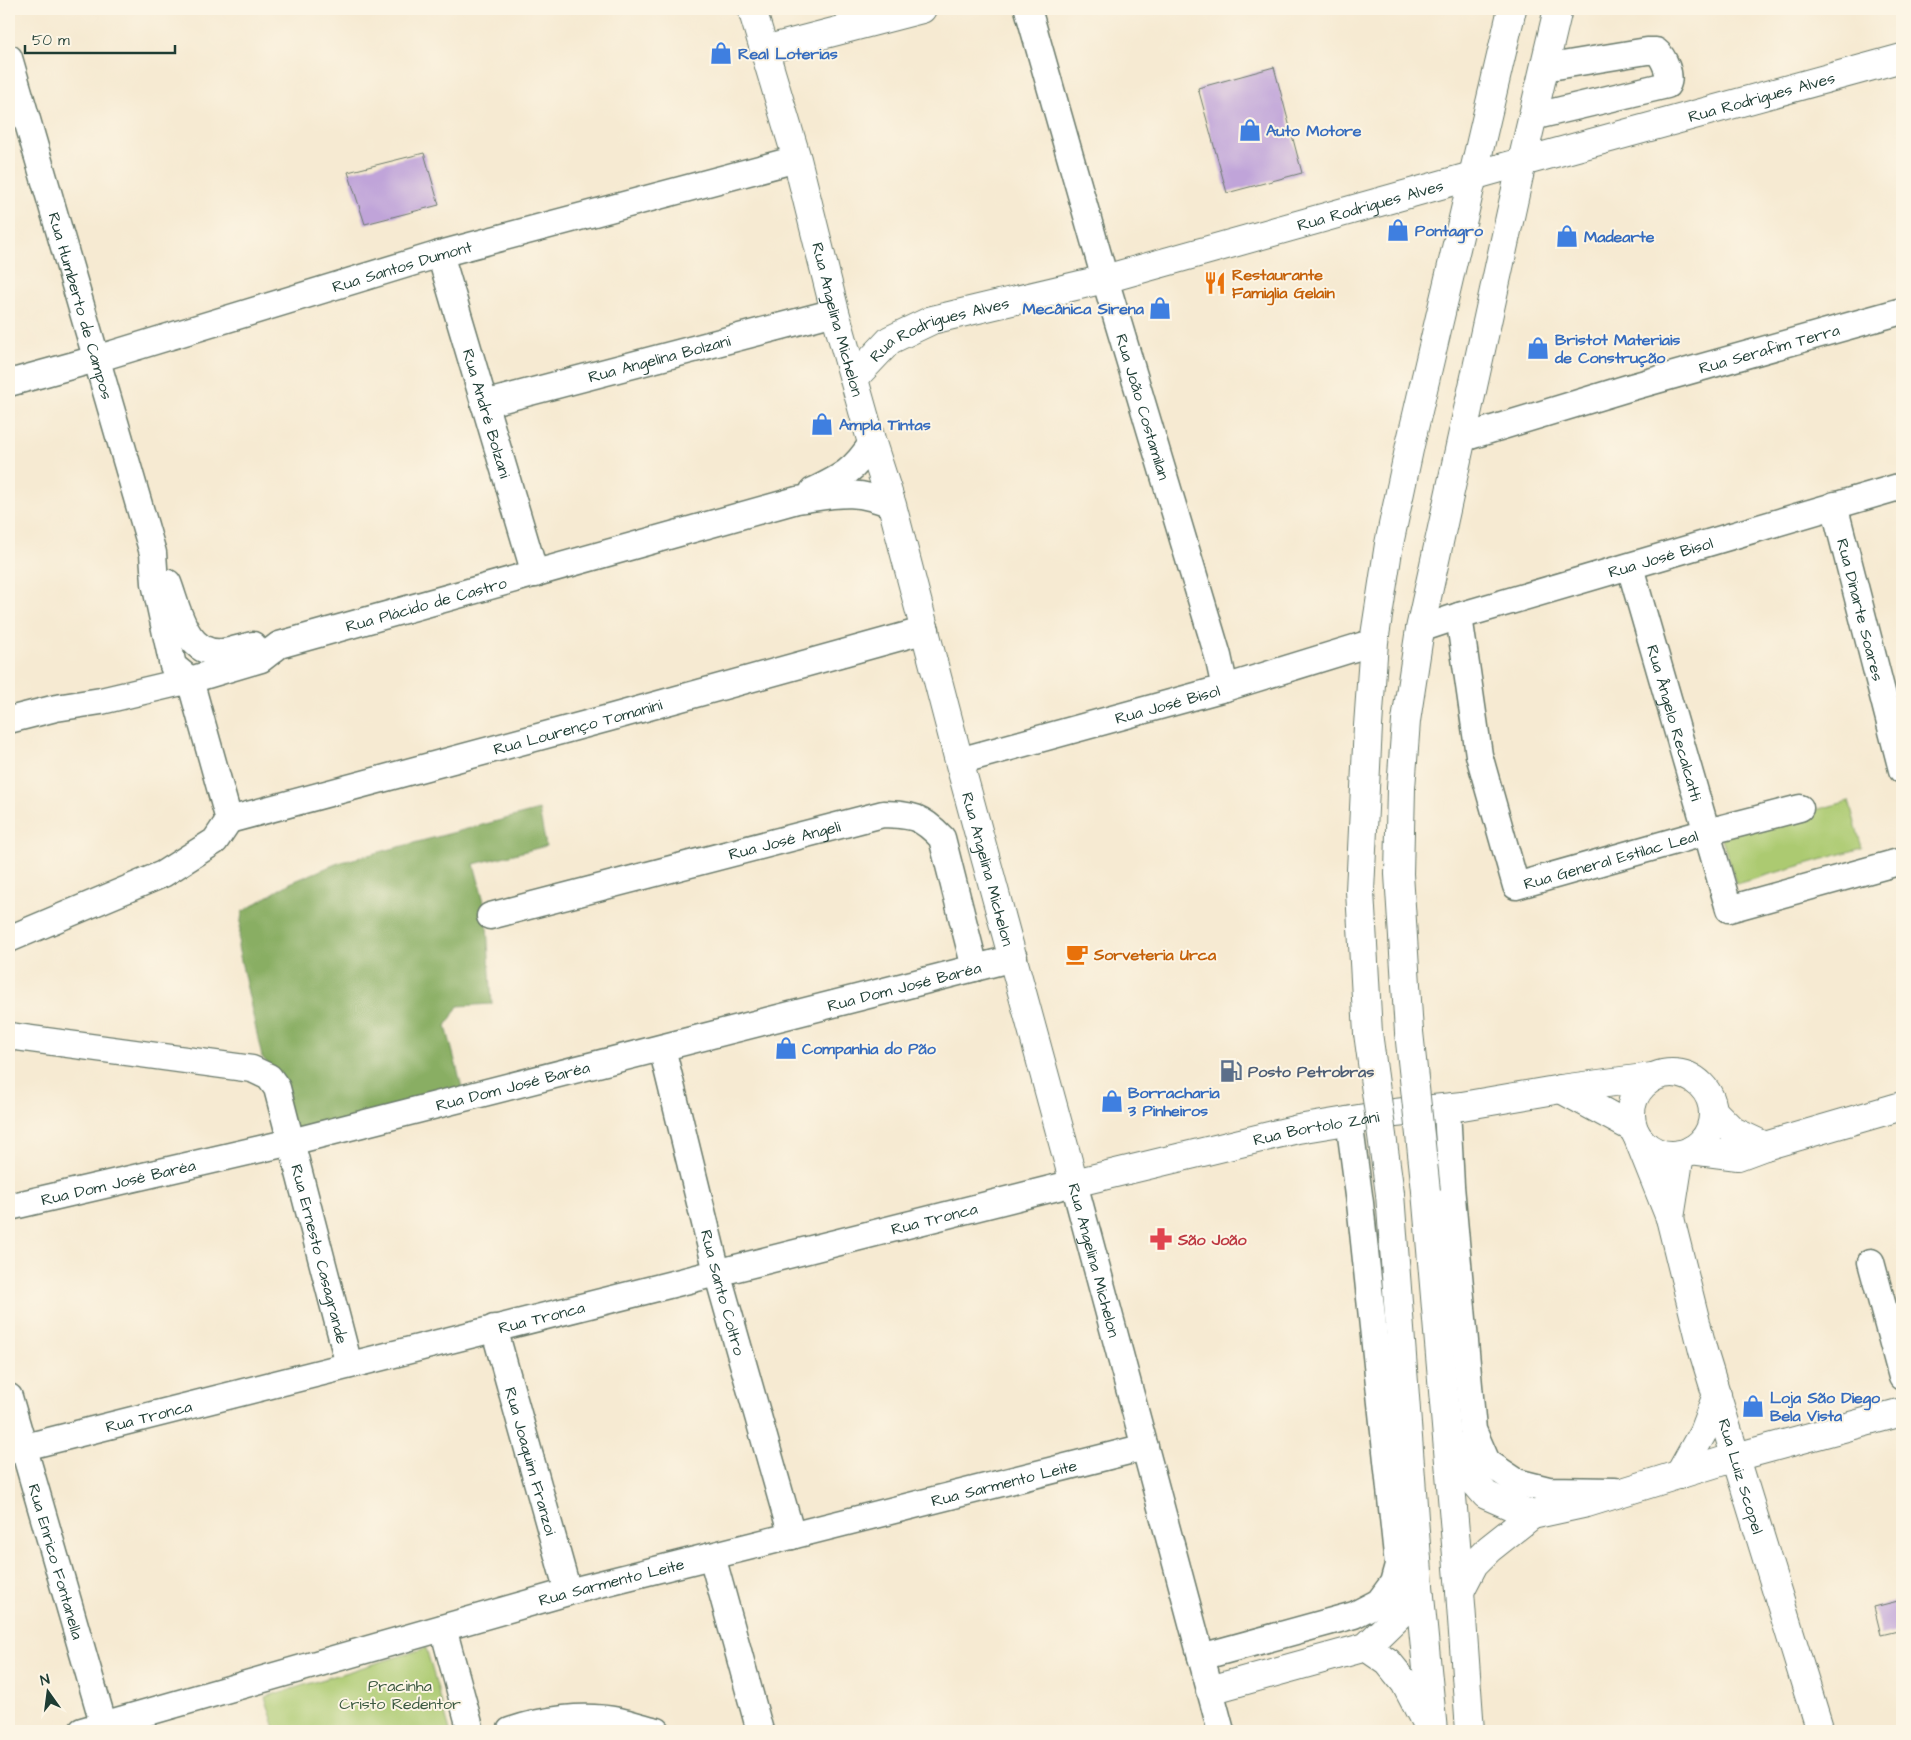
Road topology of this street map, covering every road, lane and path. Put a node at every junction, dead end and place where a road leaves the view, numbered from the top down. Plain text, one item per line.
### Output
1 (752, 9) edge
2 (922, 9) edge
3 (1028, 9) edge
4 (1512, 9) edge
5 (1558, 9) edge
6 (764, 50) junction
7 (9, 58) edge
8 (1902, 58) edge
9 (1544, 68) junction
10 (1532, 117) junction
11 (797, 160) junction
12 (1522, 162) junction
13 (1473, 176) junction
14 (440, 254) junction
15 (1104, 279) junction
16 (1902, 311) edge
17 (835, 312) junction
18 (96, 359) junction
19 (854, 378) junction
20 (9, 383) edge
21 (484, 404) junction
22 (1462, 438) junction
23 (872, 443) junction
24 (1902, 486) edge
25 (797, 500) junction
26 (892, 505) junction
27 (1834, 505) junction
28 (153, 553) junction
29 (1630, 567) junction
30 (535, 574) junction
31 (1460, 616) junction
32 (1420, 629) junction
33 (926, 630) junction
34 (1374, 642) junction
35 (279, 645) junction
36 (182, 673) junction
37 (1225, 688) junction
38 (9, 720) edge
39 (959, 761) junction
40 (1902, 770) edge
41 (1800, 808) dead end
42 (229, 820) junction
43 (1707, 832) junction
44 (1902, 861) edge
45 (490, 916) dead end
46 (9, 939) edge
47 (1014, 958) junction
48 (975, 968) junction
49 (9, 1036) edge
50 (662, 1048) junction
51 (1652, 1077) junction
52 (1561, 1089) junction
53 (1902, 1106) edge
54 (1446, 1108) junction
55 (1713, 1111) junction
56 (1350, 1120) junction
57 (1635, 1133) junction
58 (291, 1142) junction
59 (1765, 1146) junction
60 (1685, 1152) junction
61 (1074, 1183) junction
62 (9, 1207) edge
63 (1670, 1218) junction
64 (1871, 1262) dead end
65 (717, 1272) junction
66 (494, 1328) junction
67 (349, 1365) junction
68 (1902, 1377) edge
69 (1717, 1395) junction
70 (9, 1397) edge
71 (1902, 1412) edge
72 (1446, 1434) junction
73 (1145, 1448) junction
74 (16, 1449) edge
75 (1736, 1457) junction
76 (1679, 1475) junction
77 (1625, 1491) junction
78 (1532, 1515) junction
79 (792, 1536) junction
80 (712, 1556) junction
81 (1419, 1586) junction
82 (1460, 1591) junction
83 (568, 1592) junction
84 (443, 1628) junction
85 (1366, 1647) junction
86 (1201, 1657) junction
87 (1210, 1690) junction
88 (93, 1728) edge
89 (522, 1729) edge
90 (471, 1731) edge
91 (657, 1731) edge
92 (760, 1731) edge
93 (1221, 1731) edge
94 (1432, 1731) edge
95 (1470, 1731) edge
96 (1820, 1731) edge

1 - 6 main road, Rua Angelina Michelon
2 - 6 main road
3 - 15 street, Rua João Costamilan
4 - 13 main road
5 - 9 main road
6 - 11 main road, Rua Angelina Michelon
7 - 18 street, Rua Humberto de Campos
8 - 12 main road, Rua Rodrigues Alves
9 - 10 main road
9 - 10 street
10 - 12 main road
11 - 14 street, Rua Santos Dumont
11 - 17 main road, Rua Angelina Michelon
12 - 13 main road, Rua Rodrigues Alves
12 - 22 main road
13 - 15 main road, Rua Rodrigues Alves
13 - 34 main road
14 - 18 street, Rua Santos Dumont
14 - 21 street, Rua André Bolzani
15 - 19 main road, Rua Rodrigues Alves
15 - 37 street, Rua João Costamilan
16 - 22 street, Rua Serafim Terra
17 - 19 main road, Rua Angelina Michelon
17 - 21 street, Rua Angelina Bolzani
18 - 20 street, Rua Santos Dumont
18 - 28 street, Rua Humberto de Campos
19 - 23 main road, Rua Angelina Michelon
21 - 30 street, Rua André Bolzani
22 - 32 main road
23 - 25 street, Rua Plácido de Castro
23 - 26 main road, Rua Angelina Michelon
24 - 27 street, Rua José Bisol
25 - 26 street, Rua Plácido de Castro
25 - 30 street, Rua Plácido de Castro
26 - 33 main road, Rua Angelina Michelon
27 - 29 street, Rua José Bisol
27 - 40 street, Rua Dinarte Soares
28 - 35 street, Rua Humberto de Campos
28 - 36 street, Rua Humberto de Campos
29 - 31 street, Rua José Bisol
29 - 43 street, Rua Ângelo Recalcatti
30 - 35 street, Rua Plácido de Castro
31 - 32 street, Rua José Bisol
31 - 43 street, Rua General Estilac Leal
32 - 72 main road, bridge
33 - 39 main road, Rua Angelina Michelon
33 - 42 street, Rua Lourenço Tomanini
34 - 37 street, Rua José Bisol
34 - 81 main road, bridge
35 - 36 street, Rua Plácido de Castro
36 - 38 street, Rua Plácido de Castro
36 - 42 street, Rua Humberto de Campos
37 - 39 street, Rua José Bisol
39 - 47 main road, Rua Angelina Michelon
41 - 43 street, Rua General Estilac Leal
42 - 46 street
43 - 44 street, Rua Ângelo Recalcatti
45 - 48 street, Rua José Angeli
47 - 48 street, Rua Dom José Baréa
47 - 61 main road, Rua Angelina Michelon
48 - 50 street, Rua Dom José Baréa
49 - 58 street, Rua Ernesto Casagrande
50 - 58 street, Rua Dom José Baréa
50 - 65 street, Rua Santo Coltro
51 - 52 main road, Rua Bortolo Zani
51 - 55 main road
51 - 57 main road
52 - 54 main road, Rua Bortolo Zani
52 - 57 main road
53 - 59 main road
54 - 56 main road, Rua Bortolo Zani
54 - 77 street
55 - 59 main road
55 - 60 main road
56 - 61 main road, Rua Bortolo Zani
56 - 86 street
57 - 60 main road
57 - 63 main road, Rua Luiz Scopel
58 - 62 street, Rua Dom José Baréa
58 - 67 street, Rua Ernesto Casagrande
59 - 60 main road
60 - 63 main road, Rua Luiz Scopel
61 - 65 street, Rua Tronca
61 - 73 street, Rua Angelina Michelon
63 - 69 main road, Rua Luiz Scopel
64 - 68 street
65 - 66 street, Rua Tronca
65 - 79 street, Rua Santo Coltro
66 - 67 street, Rua Tronca
66 - 83 street, Rua Joaquim Franzoi
67 - 74 street, Rua Tronca
69 - 75 main road, Rua Luiz Scopel
69 - 76 main road
70 - 74 street, Rua Enrico Fontanella
71 - 75 main road
72 - 78 main road
72 - 82 main road
73 - 79 street, Rua Sarmento Leite
73 - 86 street, Rua Angelina Michelon
74 - 88 street, Rua Enrico Fontanella
75 - 76 main road
75 - 96 main road, Rua Luiz Scopel
76 - 77 main road
77 - 78 main road
78 - 82 main road
79 - 80 street, Rua Sarmento Leite
80 - 83 street, Rua Sarmento Leite
80 - 92 street
81 - 85 main road
81 - 94 main road
82 - 95 main road
83 - 84 street, Rua Sarmento Leite
84 - 88 street, Rua Sarmento Leite
84 - 90 street
85 - 87 main road
85 - 94 main road
86 - 87 street, Rua Angelina Michelon
87 - 93 street, Rua Angelina Michelon
89 - 91 street

